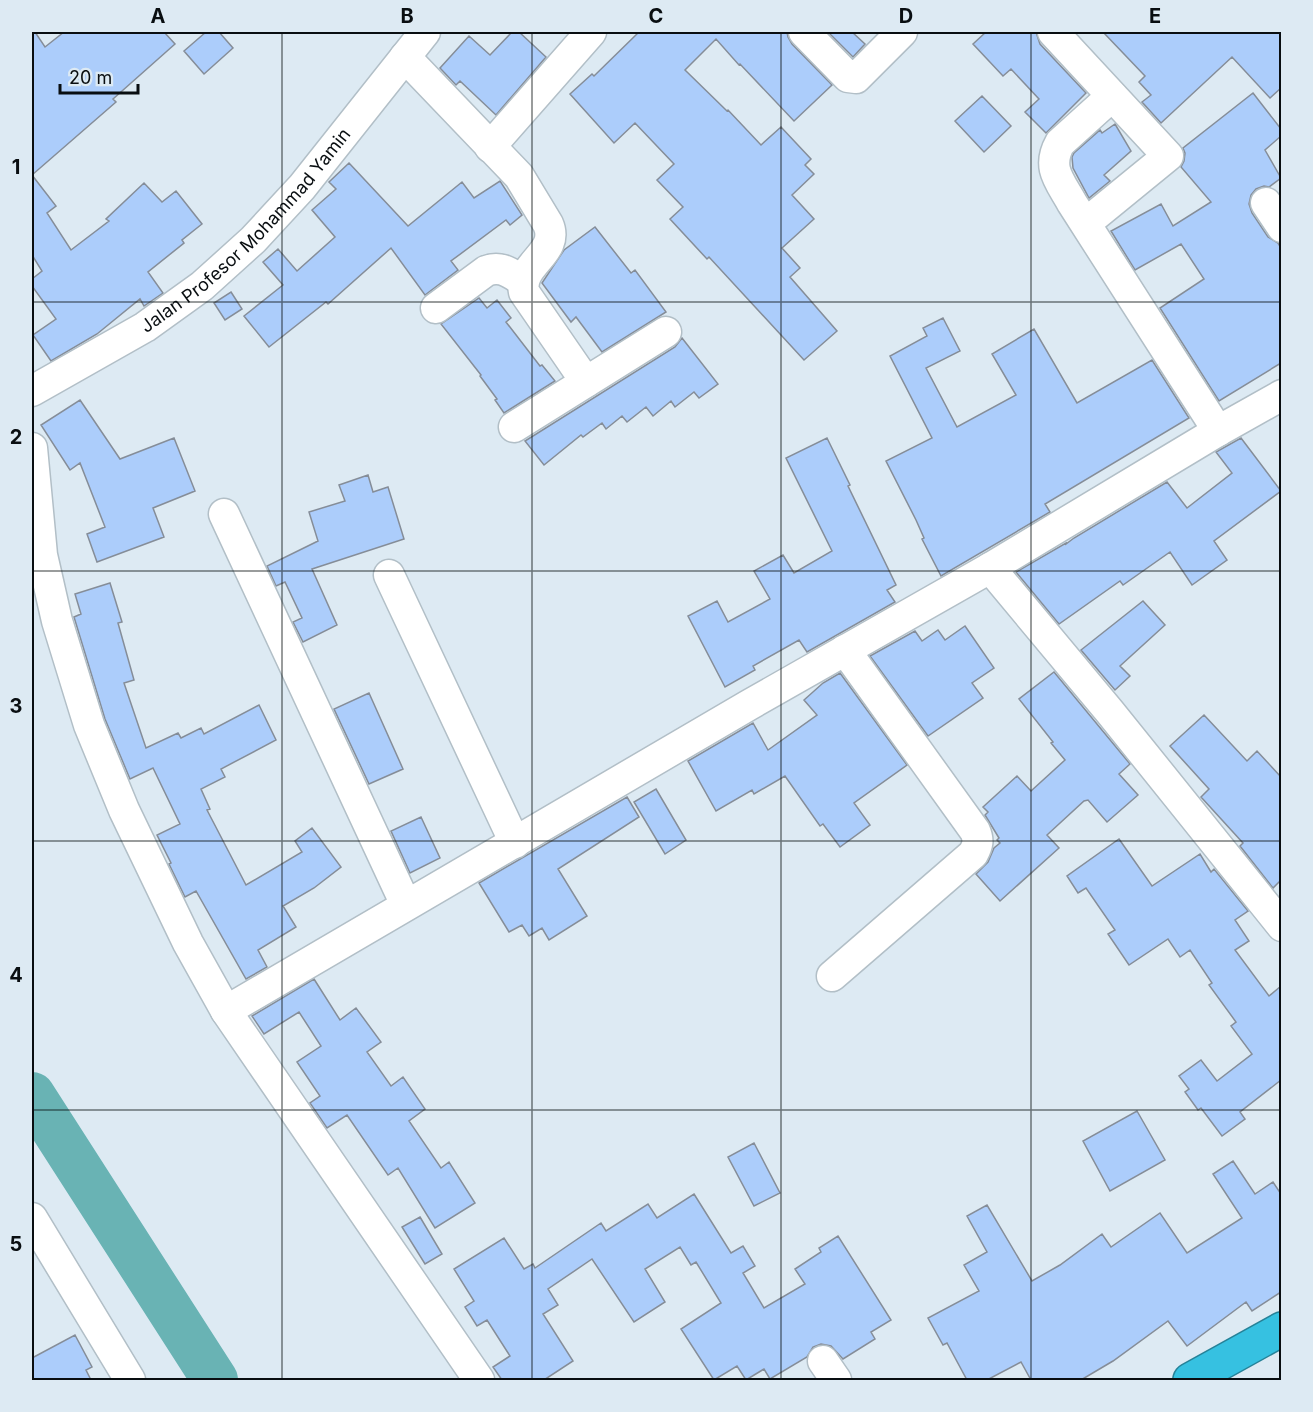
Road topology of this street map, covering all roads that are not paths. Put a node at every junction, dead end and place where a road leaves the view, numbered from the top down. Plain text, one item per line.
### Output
1 (425, 32) edge
2 (591, 32) edge
3 (804, 32) edge
4 (902, 32) edge
5 (1053, 32) edge
6 (405, 57) junction
7 (1112, 96) junction
8 (490, 147) junction
9 (1086, 224) junction
10 (523, 281) junction
11 (436, 308) dead end
12 (666, 332) dead end
13 (586, 382) junction
14 (32, 391) edge
15 (1281, 395) edge
16 (514, 427) dead end
17 (1218, 431) junction
18 (32, 448) edge
19 (224, 514) dead end
20 (990, 568) junction
21 (389, 575) dead end
22 (845, 650) junction
23 (515, 843) junction
24 (406, 905) junction
25 (1281, 926) edge
26 (832, 976) dead end
27 (226, 1011) junction
28 (32, 1218) edge
29 (1281, 1329) edge
30 (130, 1380) edge
31 (479, 1380) edge
32 (1190, 1380) edge

1 - 6 street, Jalan Profesor Mohammad Yamin
2 - 8 street
3 - 4 street
5 - 7 street
6 - 8 street
6 - 14 street, Jalan Profesor Mohammad Yamin
7 - 9 street
7 - 9 street
8 - 10 street
9 - 17 street
10 - 11 street
10 - 13 street
12 - 13 street
13 - 16 street
15 - 17 street
17 - 20 street
18 - 27 street
19 - 24 street
20 - 22 street
20 - 25 street
21 - 23 street
22 - 23 street
22 - 26 street
23 - 24 street
24 - 27 street
27 - 31 street
28 - 30 street
29 - 32 highway

